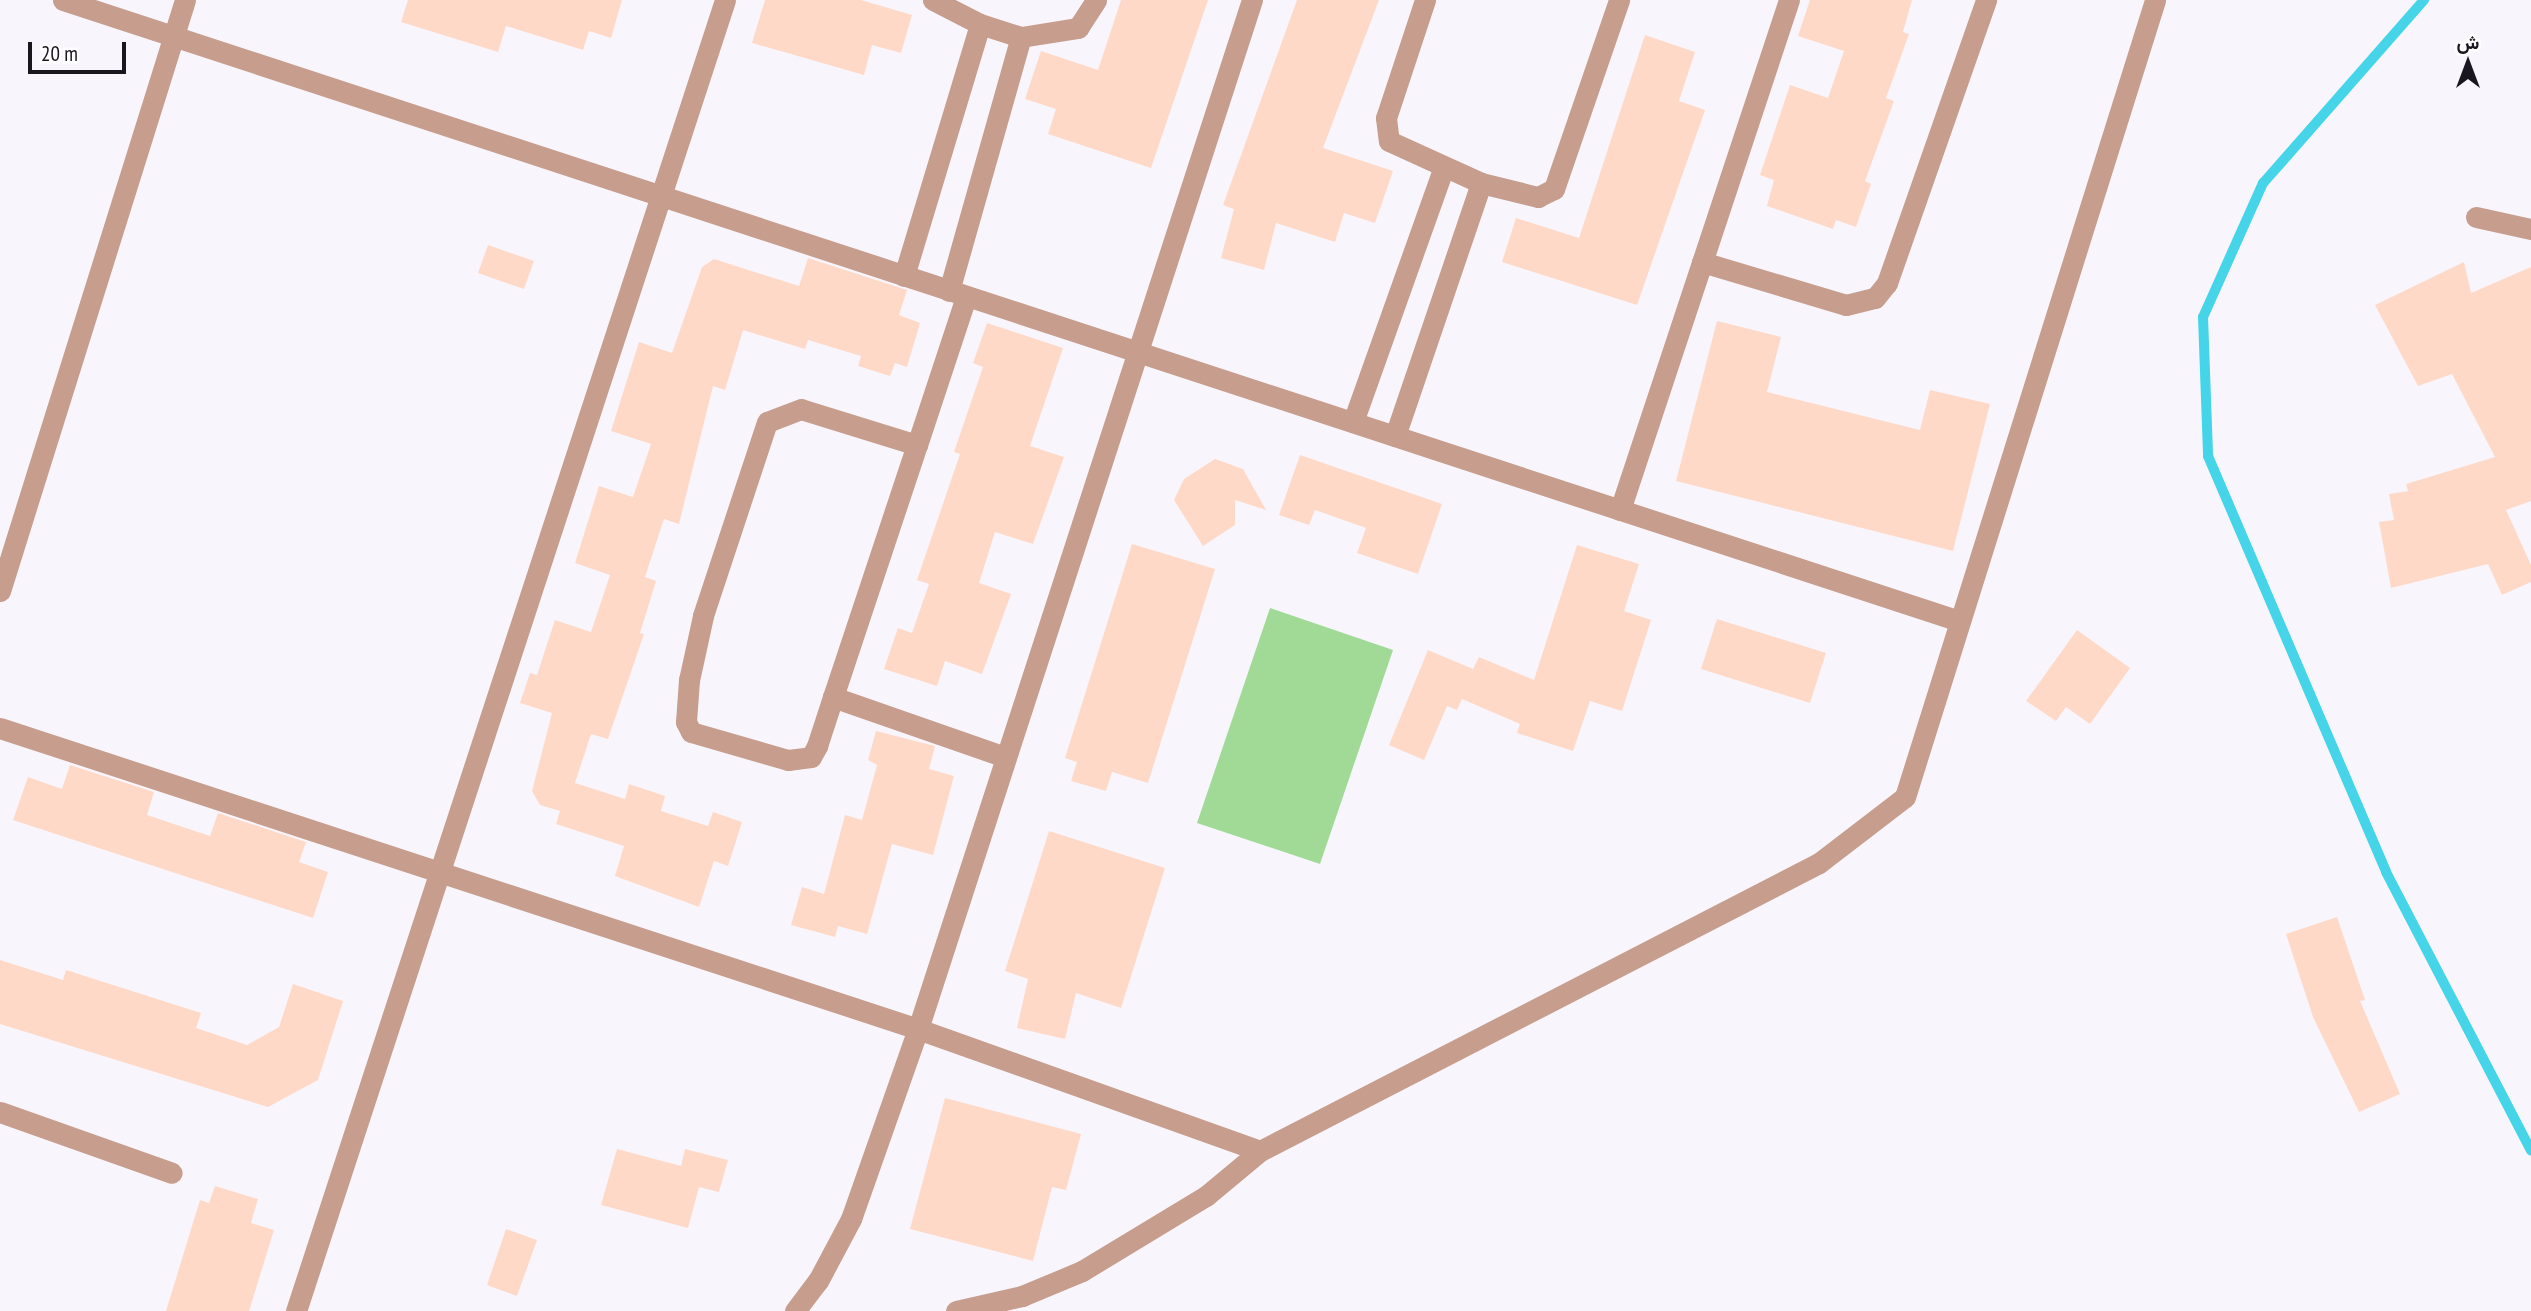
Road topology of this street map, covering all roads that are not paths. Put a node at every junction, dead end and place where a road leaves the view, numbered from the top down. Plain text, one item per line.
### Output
1 (63, 0) edge
2 (186, 0) edge
3 (725, 0) edge
4 (933, 0) edge
5 (1096, 0) edge
6 (1252, 0) edge
7 (1424, 0) edge
8 (1619, 0) edge
9 (1789, 0) edge
10 (1986, 0) edge
11 (2155, 0) edge
12 (979, 24) junction
13 (1021, 37) junction
14 (173, 38) junction
15 (1444, 167) junction
16 (1481, 183) junction
17 (661, 198) junction
18 (2476, 217) dead end
19 (2531, 229) edge
20 (1702, 262) junction
21 (904, 276) junction
22 (958, 294) junction
23 (1134, 352) junction
24 (1353, 422) junction
25 (1395, 436) junction
26 (917, 444) junction
27 (1620, 510) junction
28 (0, 591) edge
29 (1956, 620) junction
30 (833, 697) junction
31 (0, 729) edge
32 (1005, 757) junction
33 (439, 871) junction
34 (918, 1030) junction
35 (0, 1112) edge
36 (1260, 1152) junction
37 (172, 1173) dead end
38 (296, 1311) edge
39 (795, 1311) edge
40 (956, 1311) edge

1 - 14 street
2 - 14 street
3 - 17 street
4 - 12 street
5 - 13 street
6 - 23 street
7 - 15 street
8 - 16 street
9 - 20 street
10 - 20 street
11 - 29 street
12 - 13 street
12 - 21 street
13 - 22 street
14 - 17 street
14 - 28 street
15 - 16 street
15 - 24 street
16 - 25 street
17 - 21 street
17 - 33 street
18 - 19 street
20 - 27 street
21 - 22 street
22 - 23 street
22 - 26 street
23 - 24 street
23 - 32 street
24 - 25 street
25 - 27 street
26 - 30 street
26 - 30 street
27 - 29 street
29 - 36 street
30 - 32 street
31 - 33 street
32 - 34 street
33 - 34 street
33 - 38 street
34 - 36 street
34 - 39 street
35 - 37 street
36 - 40 street

